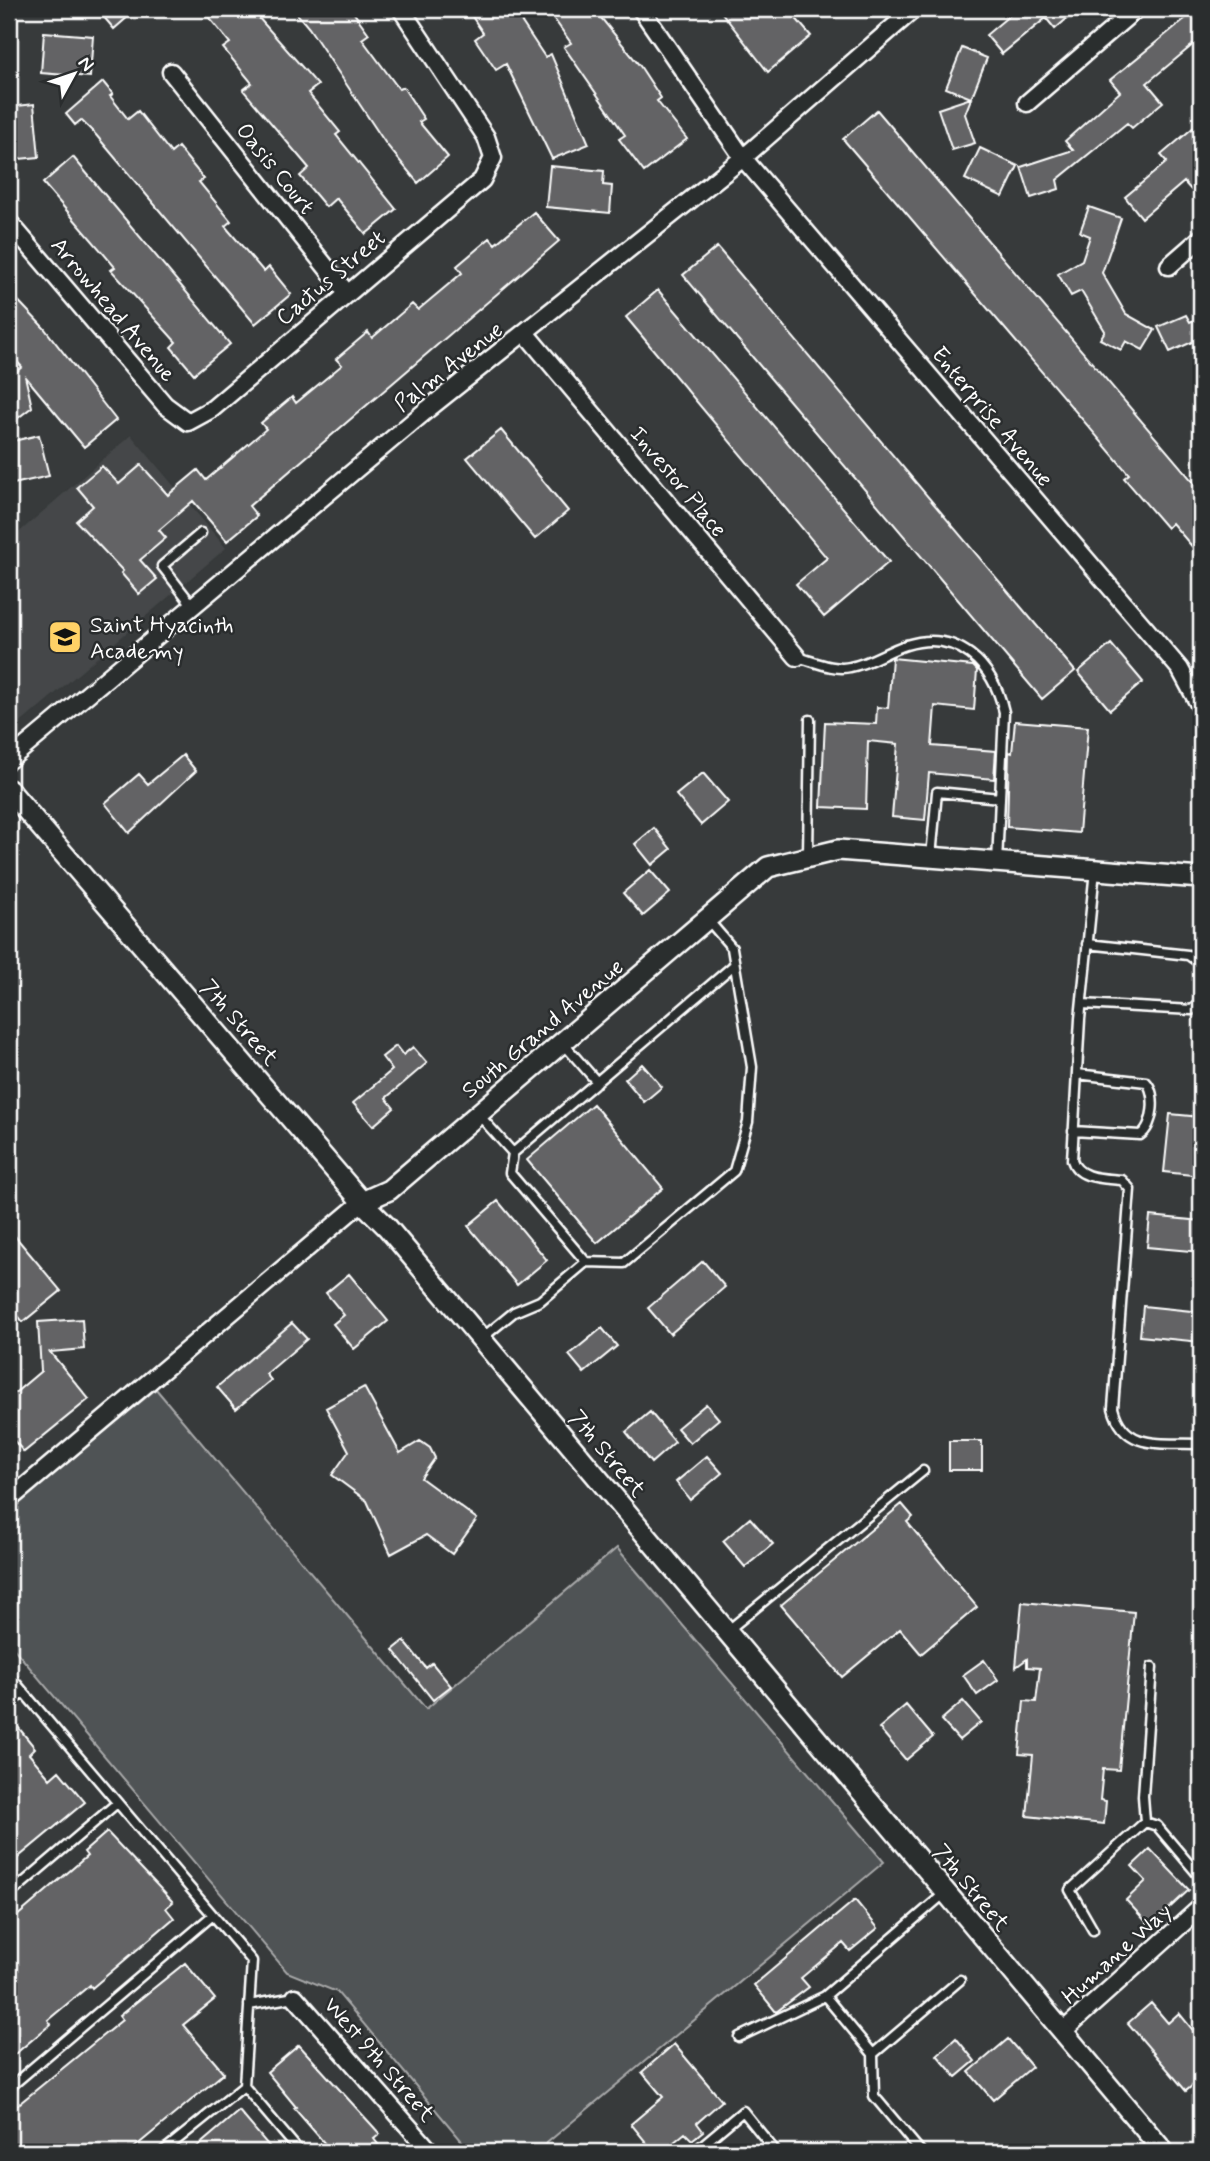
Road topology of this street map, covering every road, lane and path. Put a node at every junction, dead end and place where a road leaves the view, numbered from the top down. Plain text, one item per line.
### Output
1 (401, 9) edge
2 (640, 9) edge
3 (915, 9) edge
4 (1136, 9) edge
5 (171, 72) dead end
6 (1027, 103) dead end
7 (743, 158) junction
8 (9, 222) edge
9 (1201, 238) edge
10 (1169, 265) dead end
11 (346, 292) junction
12 (526, 334) junction
13 (187, 422) joint
14 (201, 533) dead end
15 (193, 606) junction
16 (797, 657) joint
17 (1201, 708) edge
18 (810, 720) dead end
19 (9, 760) edge
20 (9, 790) edge
21 (1000, 798) junction
22 (930, 857) junction
23 (808, 858) junction
24 (997, 863) junction
25 (1095, 870) junction
26 (1201, 878) edge
27 (708, 920) junction
28 (1087, 944) junction
29 (1201, 964) edge
30 (734, 965) junction
31 (1201, 981) edge
32 (1082, 1004) junction
33 (563, 1043) junction
34 (1077, 1074) junction
35 (597, 1082) junction
36 (478, 1114) junction
37 (1073, 1131) junction
38 (513, 1153) junction
39 (362, 1202) junction
40 (586, 1262) junction
41 (481, 1339) junction
42 (1201, 1444) edge
43 (923, 1471) dead end
44 (9, 1500) edge
45 (726, 1632) junction
46 (1152, 1667) dead end
47 (9, 1675) edge
48 (23, 1692) junction
49 (9, 1705) edge
50 (117, 1803) junction
51 (1145, 1822) junction
52 (1201, 1878) edge
53 (945, 1893) junction
54 (9, 1895) edge
55 (1201, 1907) edge
56 (213, 1915) junction
57 (1093, 1930) dead end
58 (960, 1980) dead end
59 (825, 1996) junction
60 (295, 1997) joint
61 (250, 2005) junction
62 (1062, 2032) junction
63 (739, 2037) dead end
64 (873, 2054) junction
65 (244, 2086) junction
66 (9, 2088) edge
67 (162, 2152) edge
68 (300, 2152) edge
69 (431, 2152) edge
70 (694, 2152) edge
71 (776, 2152) edge
72 (921, 2152) edge
73 (1164, 2152) edge

1 - 11 street, Cactus Street
2 - 7 street, Enterprise Avenue
3 - 7 street, Palm Avenue
4 - 6 street
5 - 11 street, Oasis Court
7 - 12 street, Palm Avenue
7 - 17 street, Enterprise Avenue
8 - 13 street, Arrowhead Avenue
9 - 10 street
11 - 13 street, Cactus Street
12 - 15 street, Palm Avenue
12 - 16 street, Investor Place
14 - 15 lane
15 - 19 street, Palm Avenue
16 - 21 lane
18 - 23 lane
20 - 39 street, 7th Street
21 - 22 lane
21 - 24 lane
22 - 23 street, South Grand Avenue
22 - 24 street, South Grand Avenue
23 - 27 street, South Grand Avenue
24 - 25 street, South Grand Avenue
25 - 26 street, South Grand Avenue
25 - 28 lane
27 - 30 lane
27 - 33 street, South Grand Avenue
28 - 29 lane
28 - 32 lane
30 - 35 lane
30 - 40 lane
31 - 32 lane
32 - 34 lane
33 - 35 lane
33 - 36 street, South Grand Avenue
34 - 37 lane
34 - 37 lane
35 - 38 lane
36 - 38 lane
36 - 39 street, South Grand Avenue
37 - 42 lane
38 - 40 lane
39 - 41 street, 7th Street
39 - 44 street, South Grand Avenue
40 - 41 lane
41 - 45 street, 7th Street
43 - 45 lane
45 - 53 street, 7th Street
46 - 51 lane
47 - 48 lane
48 - 49 lane
48 - 50 lane
50 - 54 lane
50 - 56 lane
51 - 52 lane
51 - 57 lane
53 - 59 lane
53 - 62 street, 7th Street
55 - 62 street, Humane Way
56 - 61 lane
56 - 66 lane
58 - 64 lane
59 - 63 lane
59 - 64 lane
60 - 61 lane
60 - 69 street, West 9th Street
61 - 65 lane
62 - 73 street, 7th Street
64 - 72 lane
65 - 67 lane
65 - 68 lane
70 - 71 lane

